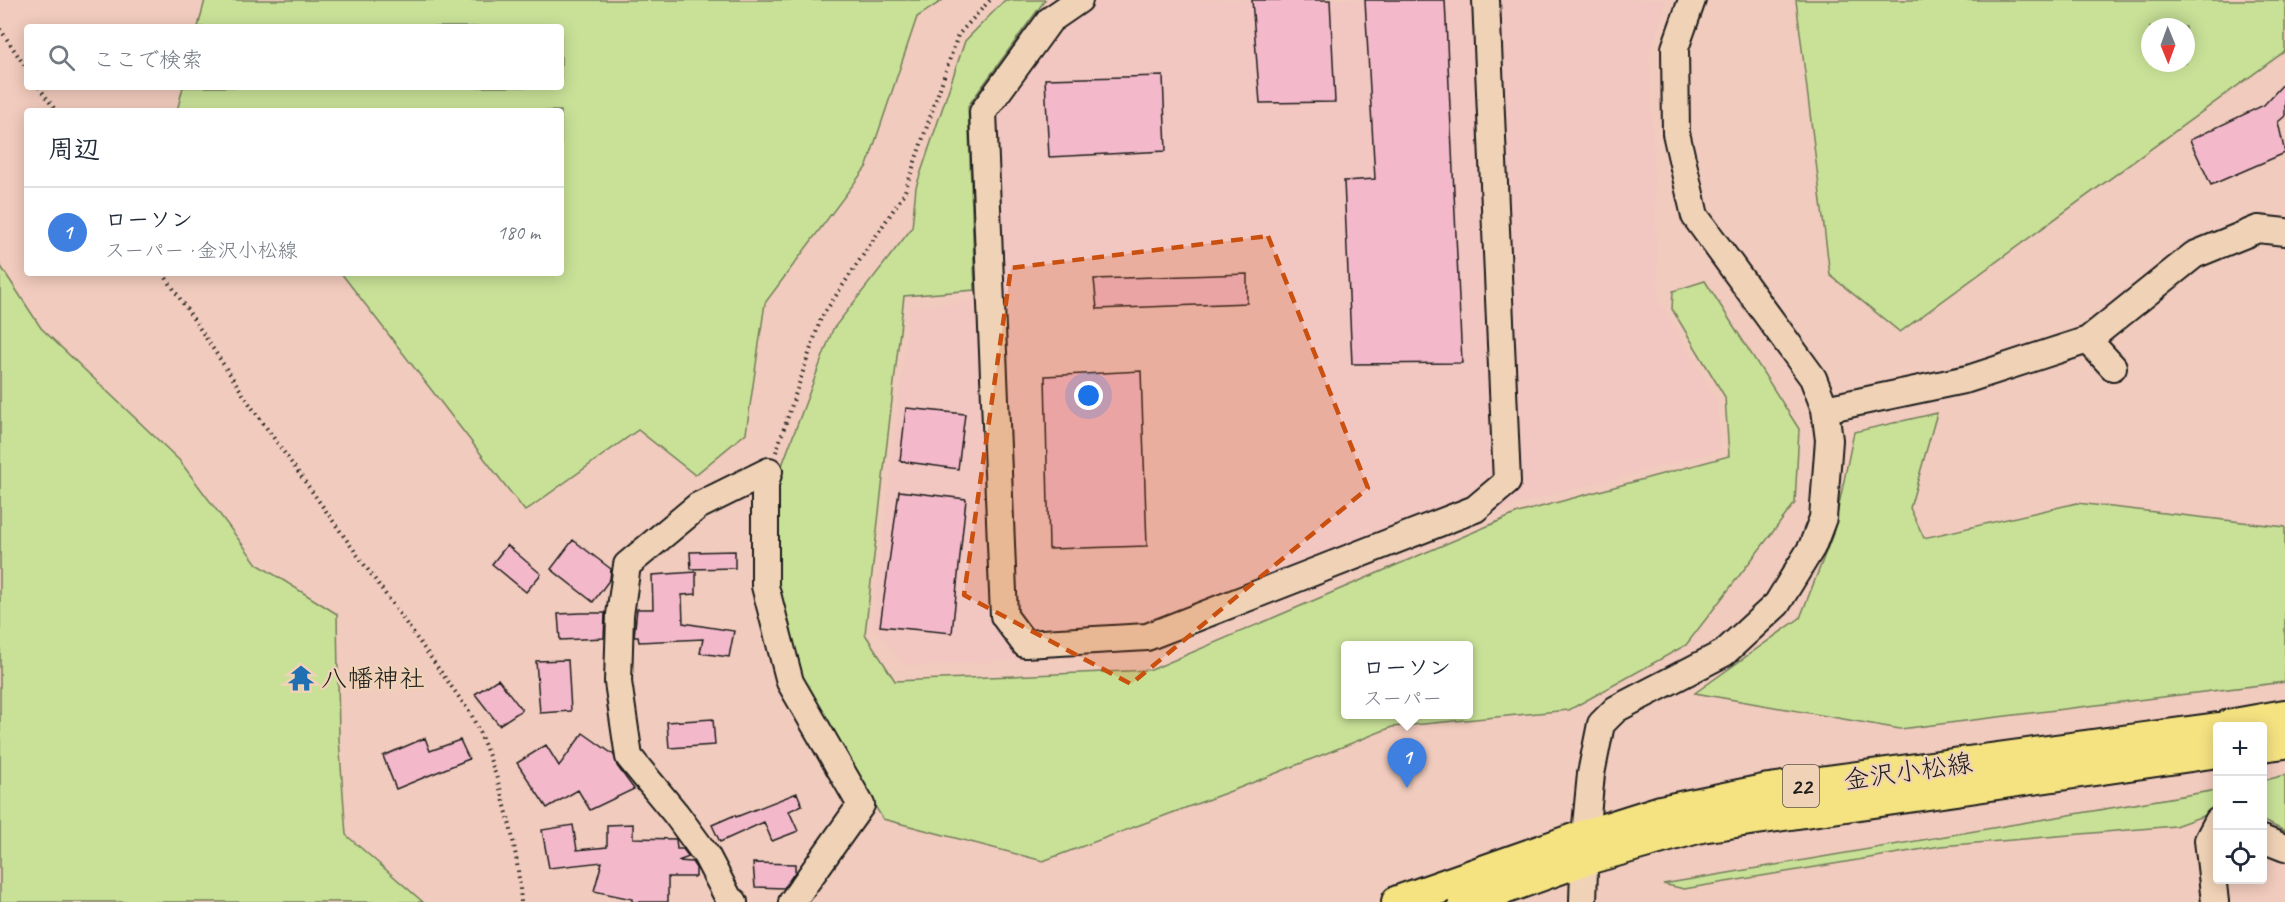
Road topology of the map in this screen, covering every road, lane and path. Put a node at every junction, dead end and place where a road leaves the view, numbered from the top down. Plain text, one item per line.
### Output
1 (990, 0) edge
2 (1079, 0) edge
3 (1486, 0) edge
4 (1692, 0) edge
5 (0, 28) edge
6 (24, 64) edge
7 (41, 90) edge
8 (54, 108) edge
9 (2285, 232) edge
10 (165, 276) edge
11 (2088, 340) junction
12 (2114, 367) dead end
13 (1825, 409) junction
14 (769, 471) junction
15 (2285, 716) edge
16 (2251, 722) edge
17 (2213, 730) edge
18 (2285, 742) edge
19 (2267, 744) edge
20 (2213, 752) edge
21 (2213, 829) edge
22 (2267, 841) edge
23 (1584, 848) junction
24 (2285, 849) edge
25 (521, 902) edge
26 (734, 902) edge
27 (792, 902) edge
28 (1398, 902) edge
29 (1465, 902) edge
30 (1583, 902) edge
31 (2215, 902) edge

1 - 14 path
2 - 3 street
4 - 13 street
5 - 6 path
7 - 8 path
9 - 11 street
10 - 25 path
11 - 12 street
11 - 13 street
13 - 23 street
14 - 26 street
14 - 27 street
15 - 16 main road
17 - 23 main road, 金沢小松線 / 22
18 - 19 main road
20 - 23 main road, 金沢小松線 / 22
21 - 31 street
22 - 24 street
23 - 28 main road, 金沢小松線 / 22
23 - 29 main road, 金沢小松線 / 22
23 - 30 street

